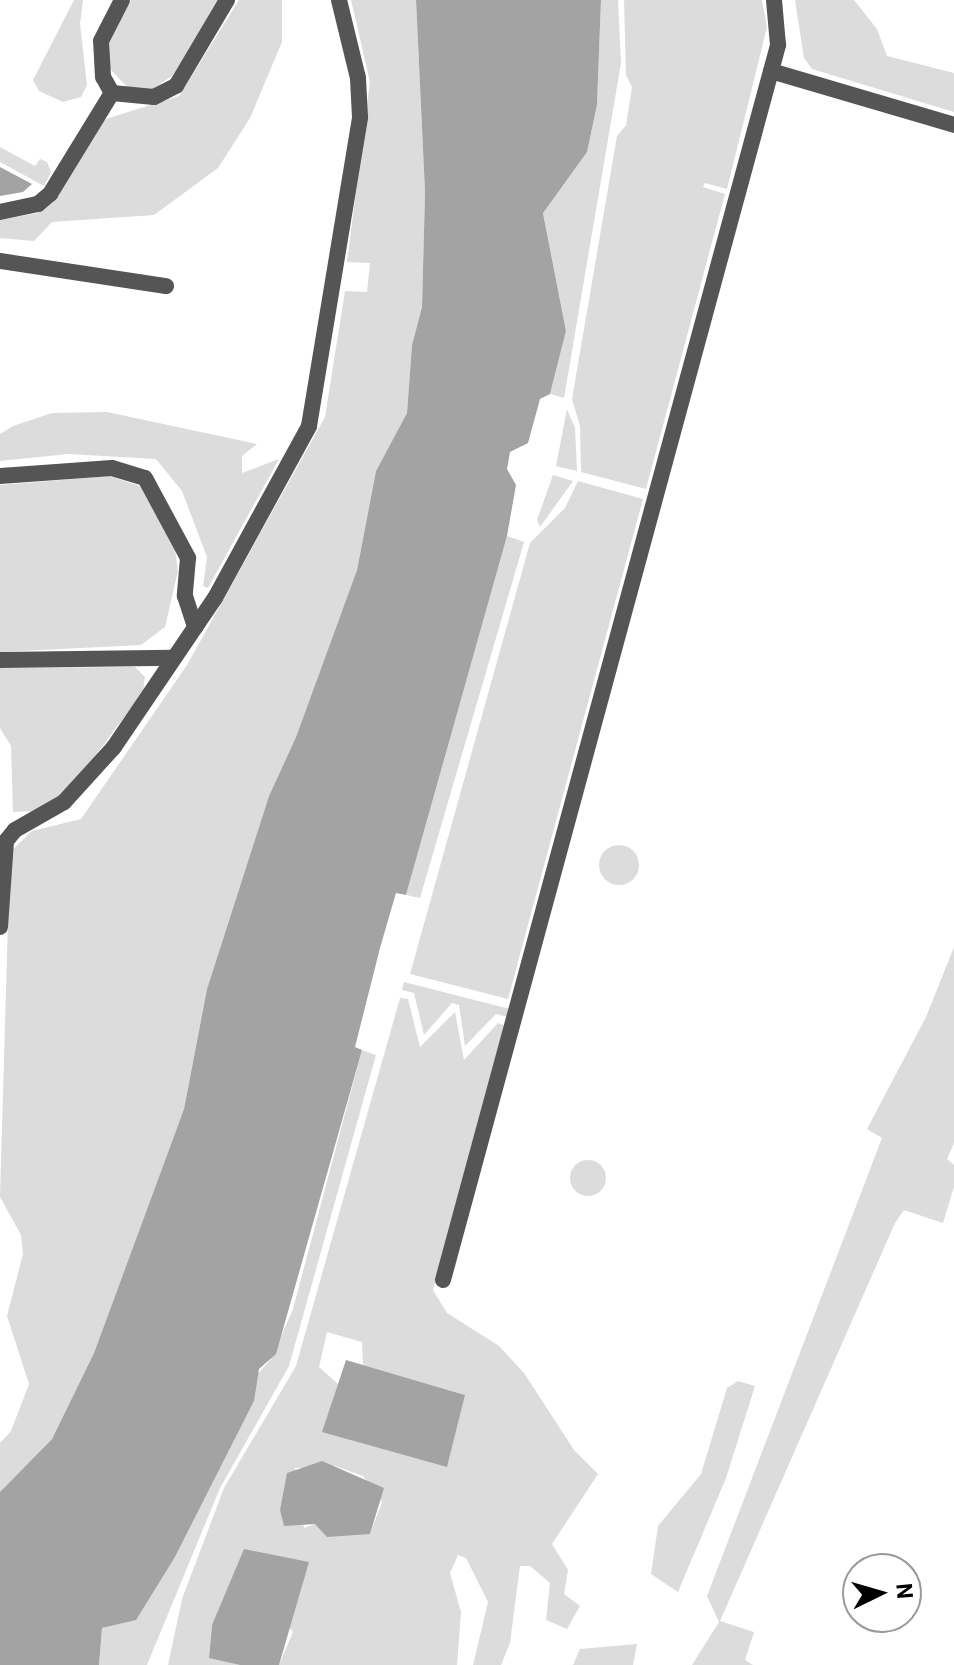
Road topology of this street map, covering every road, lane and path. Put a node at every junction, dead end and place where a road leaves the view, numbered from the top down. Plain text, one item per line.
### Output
1 (122, 0) edge
2 (227, 0) edge
3 (339, 0) edge
4 (774, 0) edge
5 (771, 71) junction
6 (112, 93) junction
7 (954, 125) edge
8 (0, 212) edge
9 (0, 261) edge
10 (166, 286) dead end
11 (0, 476) edge
12 (195, 627) junction
13 (174, 658) junction
14 (0, 660) edge
15 (0, 927) edge
16 (443, 1280) dead end

1 - 6 street
2 - 6 street
3 - 12 street
4 - 5 street
5 - 7 street
5 - 16 street
6 - 8 street
9 - 10 street
11 - 12 street
12 - 13 street
13 - 14 street
13 - 15 street

